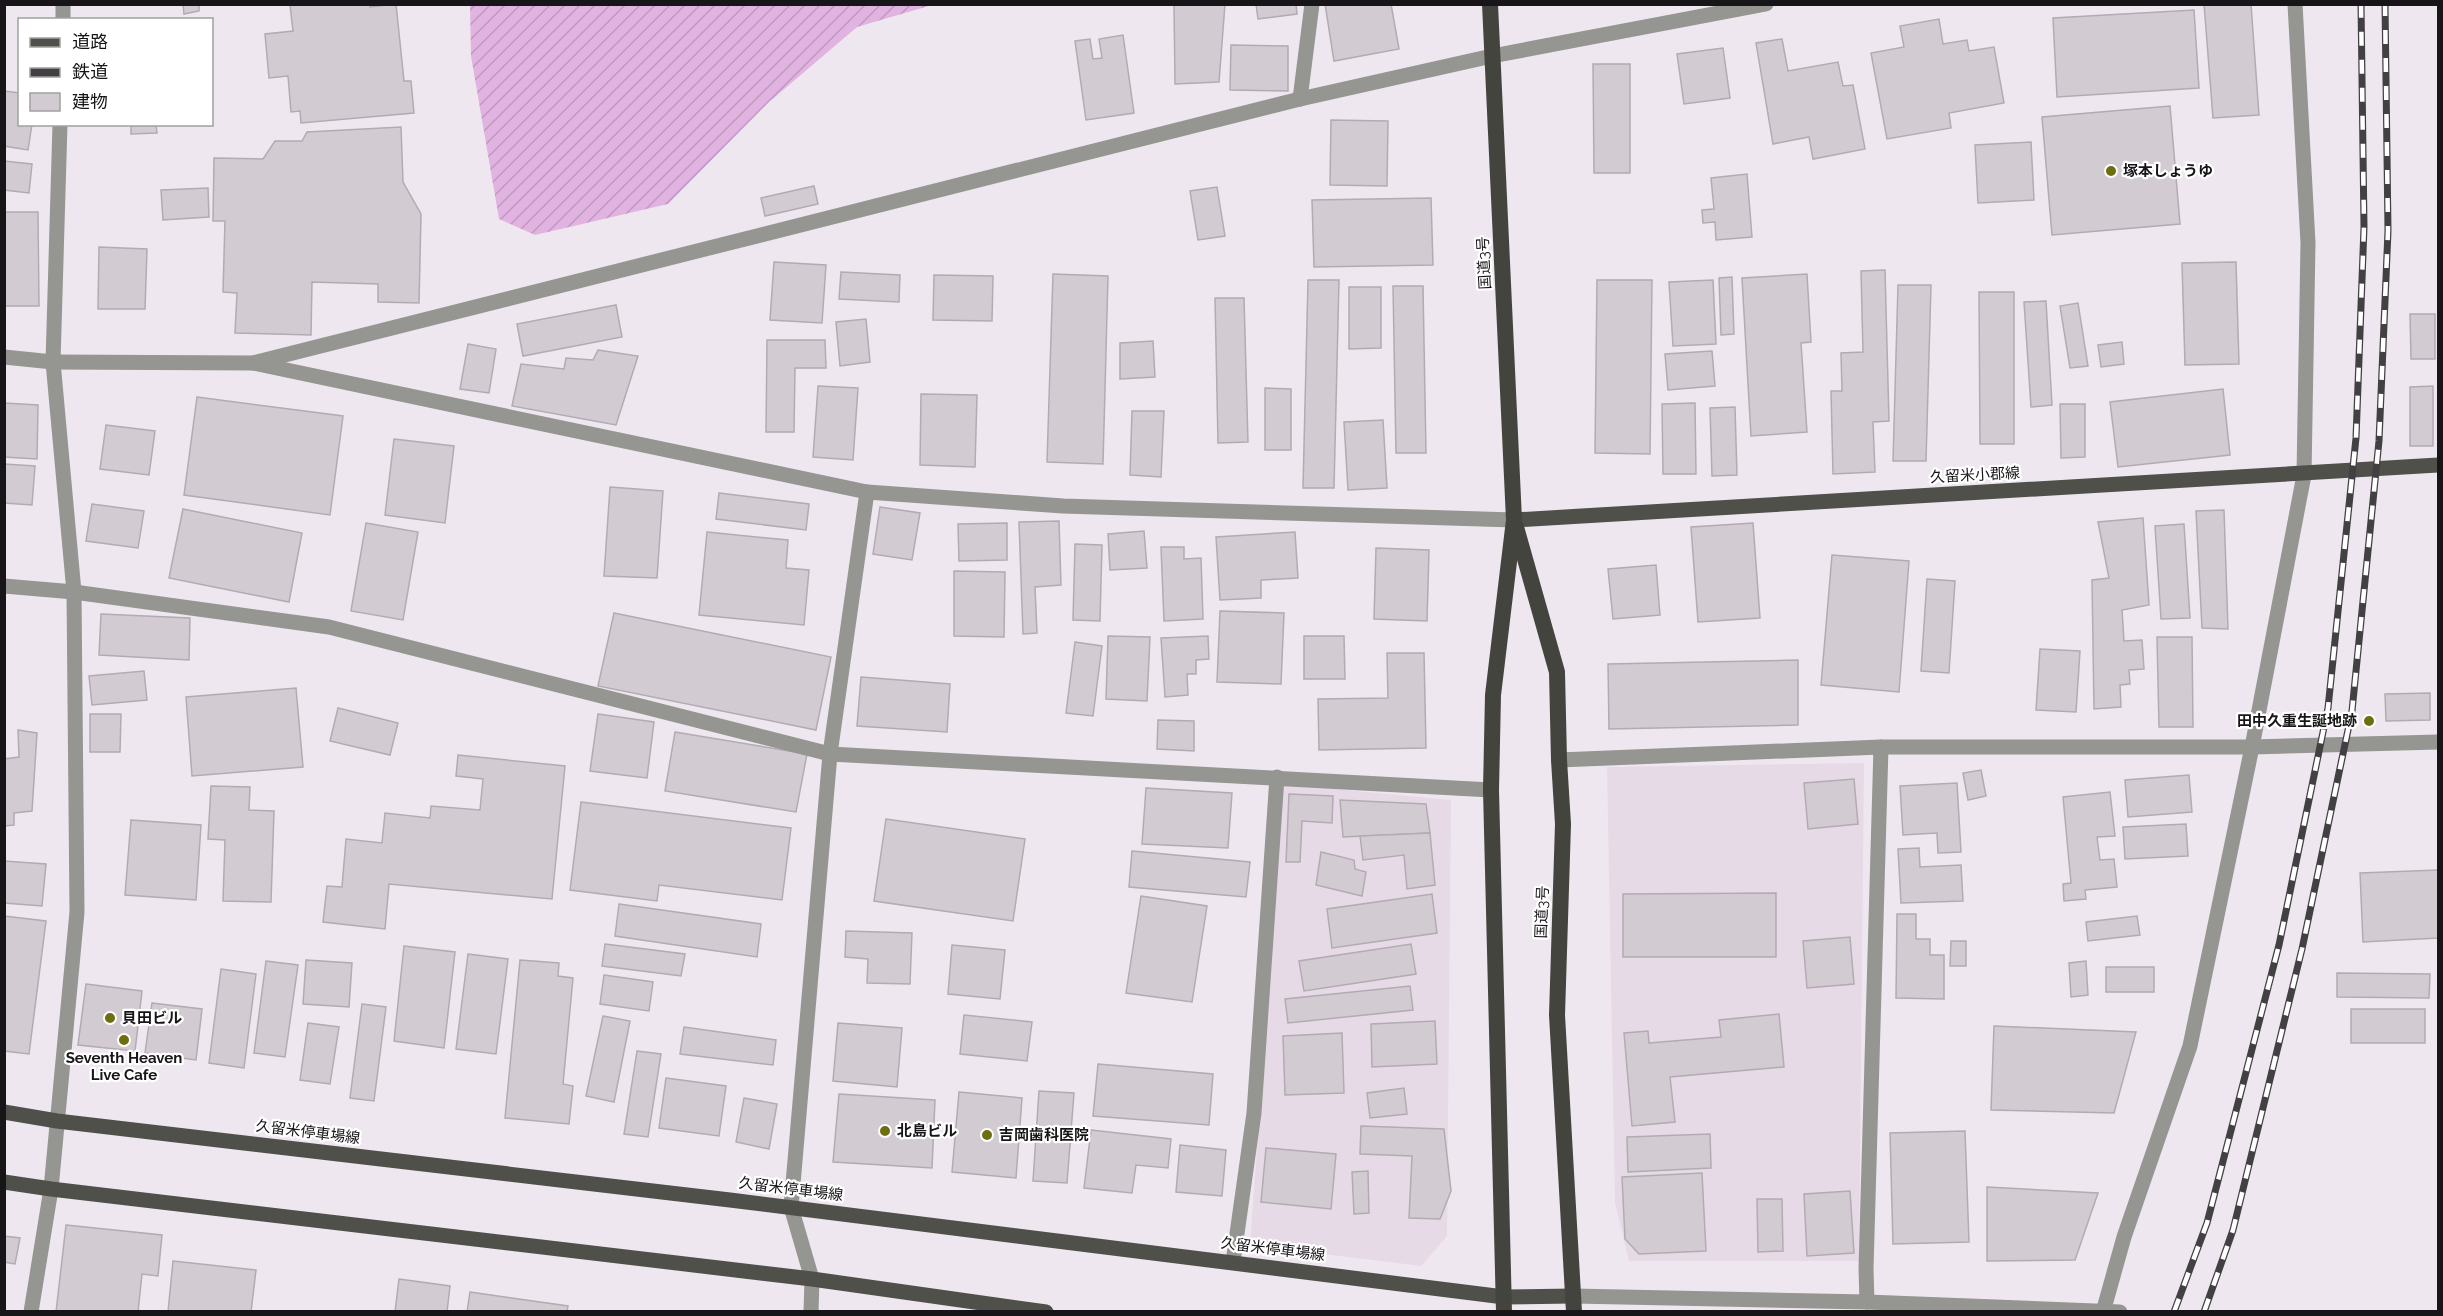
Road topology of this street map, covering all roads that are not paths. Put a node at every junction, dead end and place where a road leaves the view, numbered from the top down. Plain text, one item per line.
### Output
1 (1312, 4) edge
2 (1490, 4) edge
3 (1766, 4) edge
4 (2295, 4) edge
5 (1492, 56) junction
6 (1300, 99) junction
7 (60, 126) edge
8 (4, 357) edge
9 (53, 362) junction
10 (253, 363) junction
11 (2439, 465) edge
12 (2304, 475) junction
13 (867, 492) junction
14 (1514, 520) junction
15 (4, 586) edge
16 (74, 592) junction
17 (2439, 742) edge
18 (1881, 747) junction
19 (2252, 747) junction
20 (830, 754) junction
21 (1559, 760) junction
22 (1276, 777) junction
23 (1491, 790) junction
24 (4, 1112) edge
25 (57, 1121) junction
26 (4, 1182) edge
27 (51, 1189) junction
28 (791, 1208) junction
29 (1233, 1263) junction
30 (812, 1279) junction
31 (1867, 1302) junction
32 (1504, 1304) edge
33 (1574, 1304) edge
34 (31, 1311) edge
35 (811, 1311) edge
36 (1046, 1311) edge
37 (2103, 1311) edge
38 (2120, 1311) edge

1 - 6 street
2 - 5 highway, 国道3号
3 - 5 street
4 - 12 street
5 - 6 street
5 - 14 highway, 国道3号
6 - 10 street
7 - 9 street
8 - 9 street
9 - 10 street
9 - 16 street
10 - 13 street
11 - 12 main road, 久留米小郡線
12 - 14 main road, 久留米小郡線
12 - 19 street
13 - 14 street
13 - 20 street
14 - 21 highway, 国道3号
14 - 23 highway, 国道3号
15 - 16 street
16 - 20 street
16 - 25 street
17 - 19 street
18 - 19 street
18 - 21 street
18 - 31 street
19 - 37 street
20 - 22 street
20 - 28 street
21 - 33 highway, 国道3号
22 - 23 street
22 - 29 street
23 - 32 highway, 国道3号
24 - 25 main road, 久留米停車場線
25 - 27 street
25 - 28 main road, 久留米停車場線
26 - 27 main road
27 - 30 main road
27 - 34 street
28 - 29 main road, 久留米停車場線
28 - 30 street
29 - 32 main road, 久留米停車場線
30 - 35 street
30 - 36 main road
31 - 33 street
31 - 37 street
32 - 33 main road, 久留米停車場線
37 - 38 street

